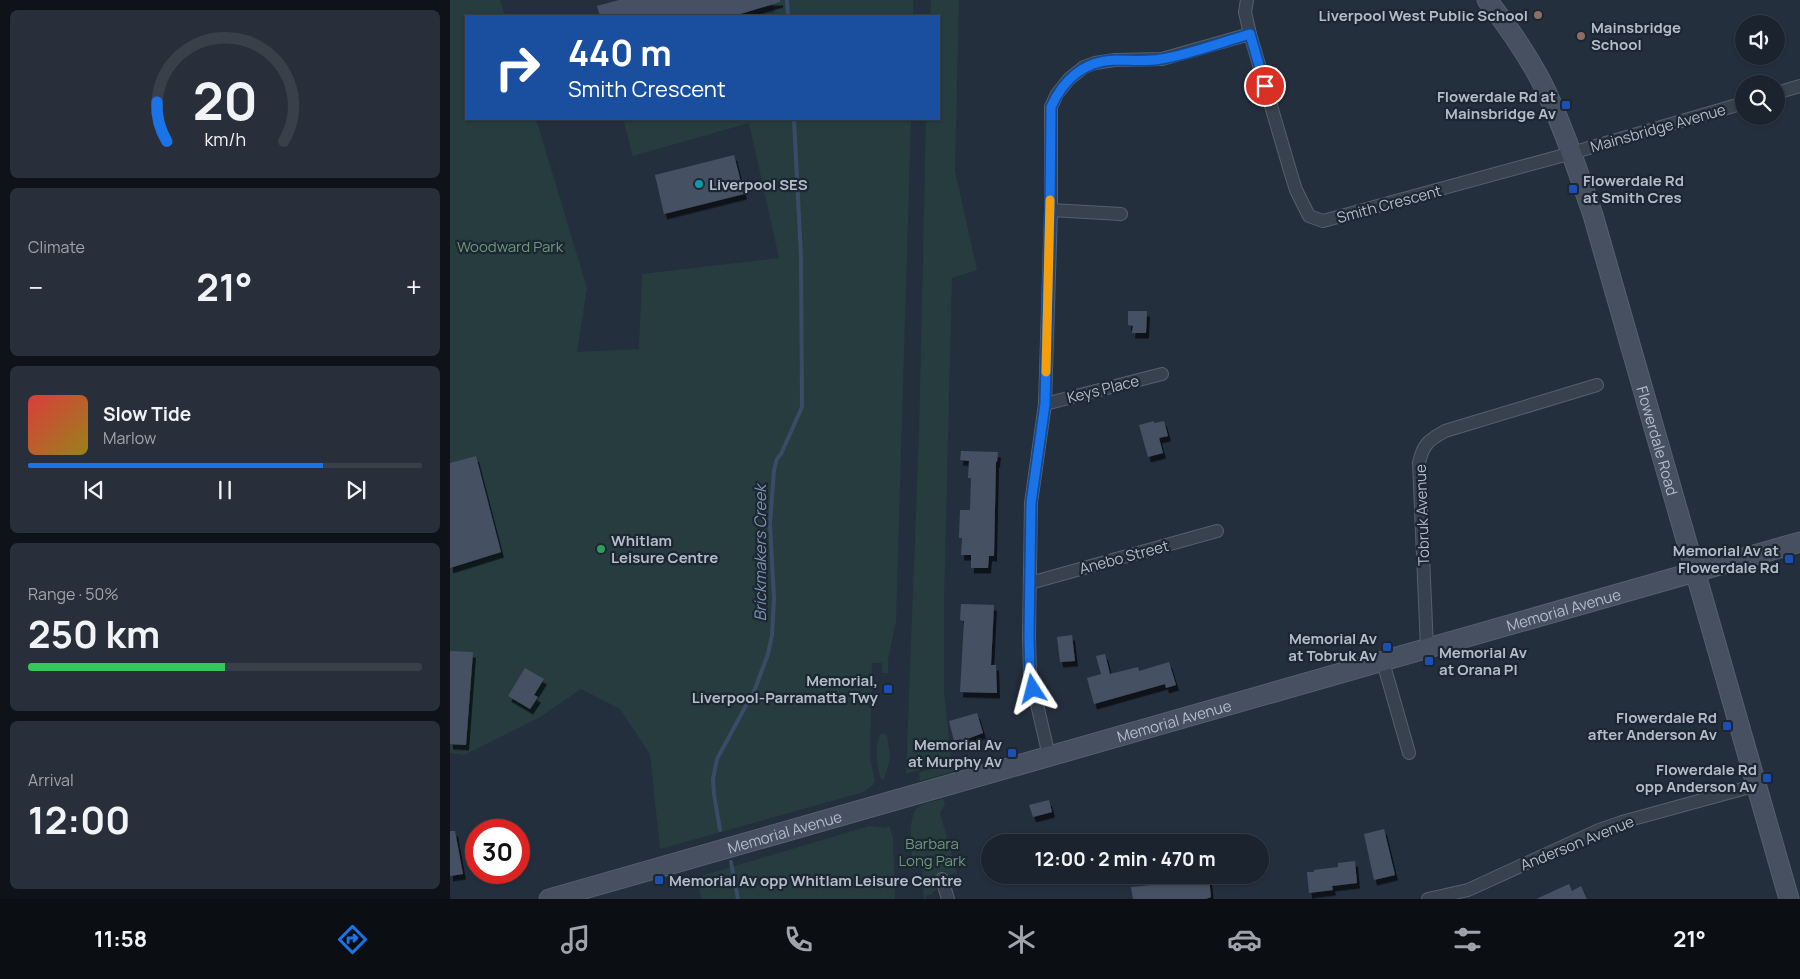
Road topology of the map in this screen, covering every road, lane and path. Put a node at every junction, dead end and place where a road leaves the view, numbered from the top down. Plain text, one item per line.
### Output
1 (1247, 0) edge
2 (1487, 0) edge
3 (1250, 34) junction
4 (1800, 86) edge
5 (1785, 90) edge
6 (1735, 105) edge
7 (1572, 153) junction
8 (1050, 210) junction
9 (1121, 214) dead end
10 (1162, 374) dead end
11 (1597, 385) dead end
12 (1045, 404) junction
13 (1217, 531) dead end
14 (1800, 542) edge
15 (1696, 571) junction
16 (1030, 583) junction
17 (1427, 648) junction
18 (1383, 662) junction
19 (1409, 753) dead end
20 (1049, 756) junction
21 (1757, 785) junction
22 (942, 879) dead end
23 (549, 899) edge
24 (948, 899) edge
25 (1428, 899) edge
26 (1789, 899) edge

1 - 3 street, Smith Crescent
2 - 7 street, Flowerdale Road
3 - 7 street, Smith Crescent
3 - 8 street
4 - 5 street
6 - 7 street, Mainsbridge Avenue
7 - 15 street, Flowerdale Road
8 - 9 street
8 - 12 street
10 - 12 street, Keys Place
11 - 17 street, Tobruk Avenue
12 - 16 street
13 - 16 street, Anebo Street
14 - 15 street, Memorial Avenue
15 - 17 street, Memorial Avenue
15 - 21 street, Flowerdale Road
16 - 20 street
17 - 18 street, Memorial Avenue
18 - 19 street
18 - 20 street, Memorial Avenue
20 - 23 street, Memorial Avenue
21 - 25 street, Anderson Avenue
21 - 26 street, Flowerdale Road
22 - 24 street

